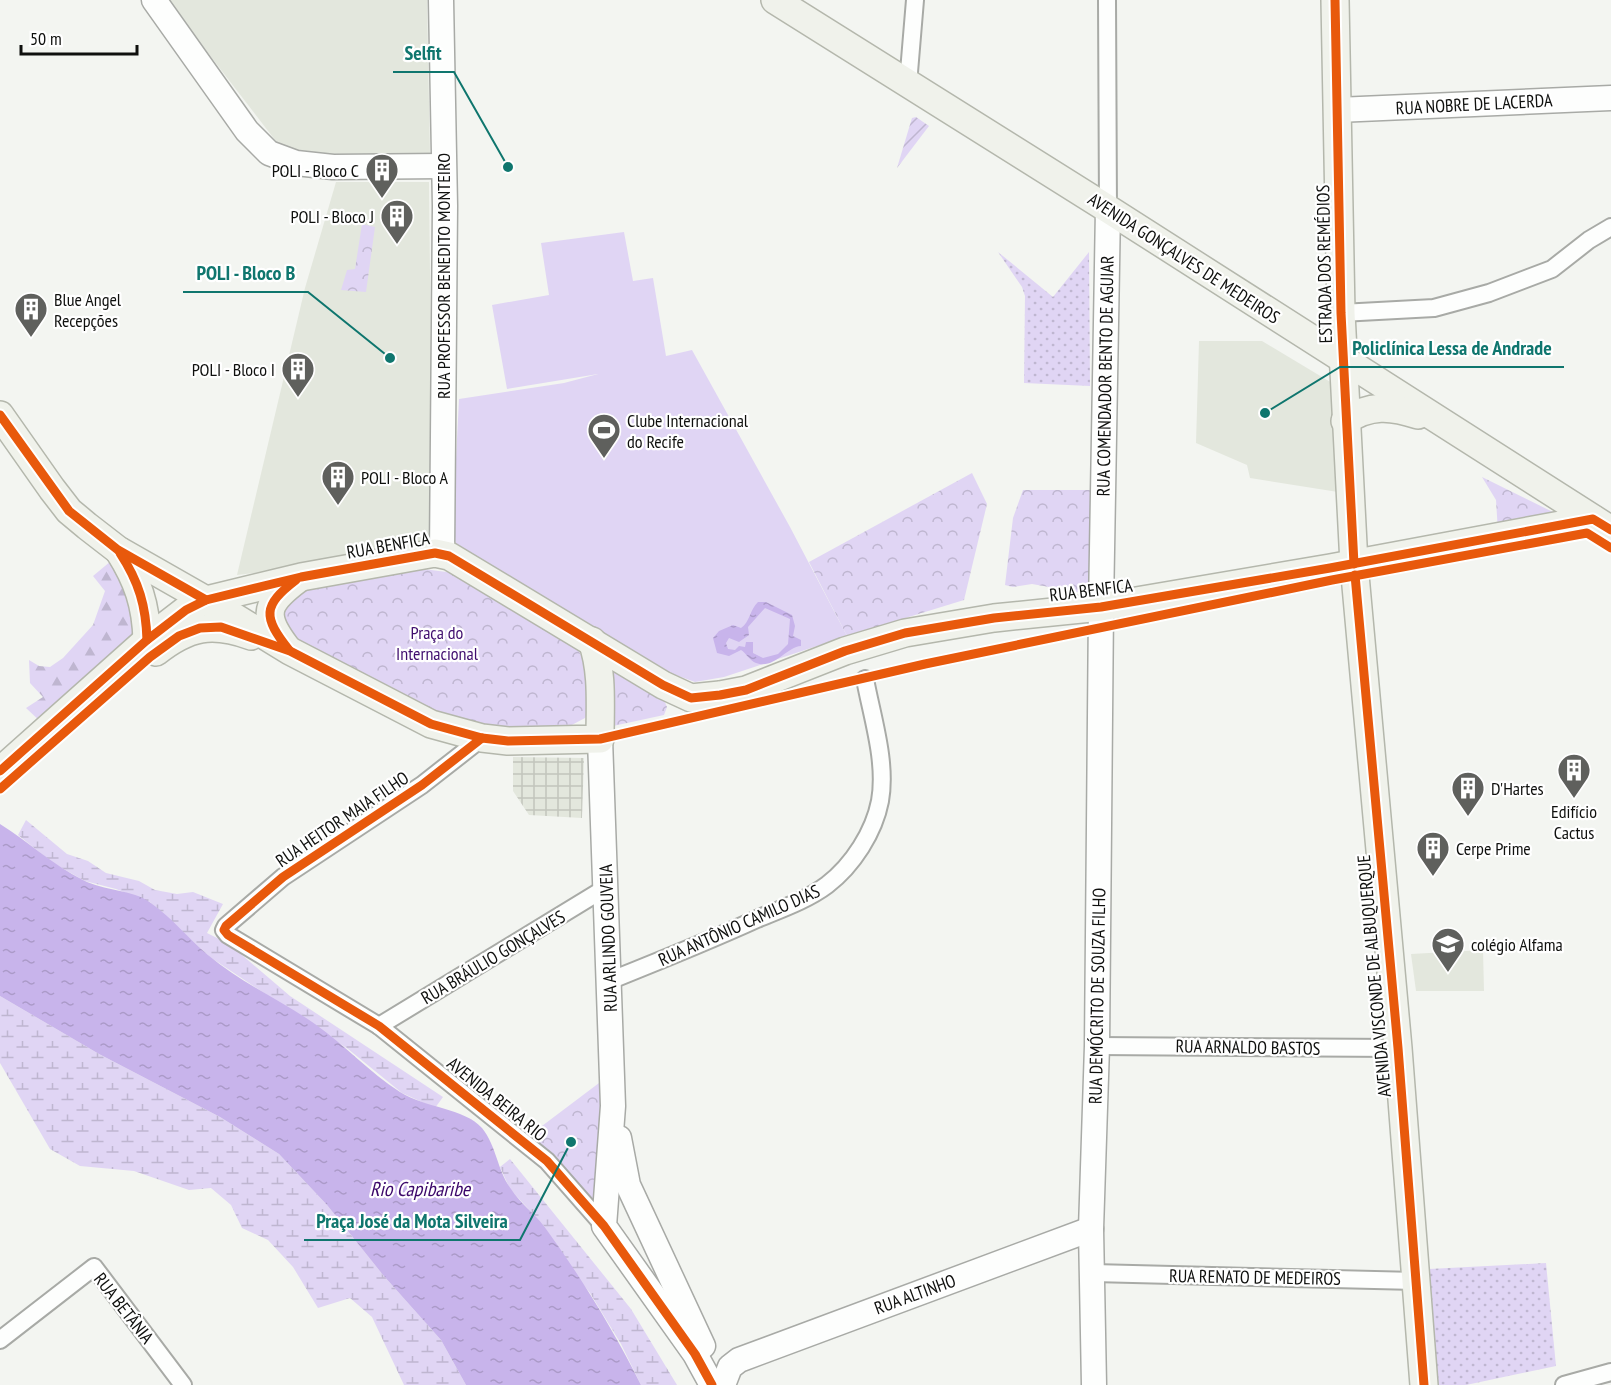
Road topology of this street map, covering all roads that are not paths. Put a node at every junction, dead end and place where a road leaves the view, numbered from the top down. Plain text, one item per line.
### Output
1 (154, 0) edge
2 (441, 0) edge
3 (775, 0) edge
4 (915, 0) edge
5 (1107, 0) edge
6 (1335, 0) edge
7 (908, 84) junction
8 (1611, 98) edge
9 (1337, 110) junction
10 (443, 166) junction
11 (1108, 209) junction
12 (1611, 227) edge
13 (1341, 313) junction
14 (1342, 359) junction
15 (0, 415) edge
16 (1345, 421) junction
17 (1440, 423) junction
18 (1602, 524) edge
19 (118, 550) junction
20 (442, 553) junction
21 (1354, 564) junction
22 (301, 577) junction
23 (206, 600) junction
24 (1101, 607) junction
25 (147, 640) junction
26 (591, 641) junction
27 (290, 651) junction
28 (865, 679) dead end
29 (482, 738) junction
30 (600, 739) junction
31 (571, 740) junction
32 (602, 770) junction
33 (7, 774) edge
34 (607, 887) junction
35 (224, 930) joint
36 (609, 981) junction
37 (379, 1026) junction
38 (1097, 1046) junction
39 (1398, 1048) junction
40 (613, 1106) junction
41 (604, 1226) junction
42 (1091, 1229) junction
43 (1094, 1272) junction
44 (1416, 1281) junction
45 (0, 1340) edge
46 (739, 1360) junction
47 (1611, 1372) edge
48 (183, 1385) edge
49 (712, 1385) edge
50 (723, 1385) edge
51 (1095, 1385) edge
52 (1424, 1385) edge
53 (1564, 1385) edge

1 - 10 street
2 - 10 street, RUA PROFESSOR BENEDITO MONTEIRO
3 - 7 main road, AVENIDA GONÇALVES DE MEDEIROS
4 - 7 street
5 - 11 street, RUA COMENDADOR BENTO DE AGUIAR
6 - 9 main road, ESTRADA DOS REMÉDIOS
7 - 11 main road, AVENIDA GONÇALVES DE MEDEIROS
8 - 9 street, RUA NOBRE DE LACERDA
9 - 13 main road, ESTRADA DOS REMÉDIOS
10 - 20 street, RUA PROFESSOR BENEDITO MONTEIRO
11 - 14 main road, AVENIDA GONÇALVES DE MEDEIROS
11 - 24 street, RUA COMENDADOR BENTO DE AGUIAR
12 - 13 street
13 - 14 main road, ESTRADA DOS REMÉDIOS
14 - 16 main road, ESTRADA DOS REMÉDIOS
14 - 17 main road, AVENIDA GONÇALVES DE MEDEIROS
15 - 19 main road
16 - 17 main road
16 - 21 main road, ESTRADA DOS REMÉDIOS
17 - 18 main road, AVENIDA GONÇALVES DE MEDEIROS
18 - 21 main road, RUA BENFICA
19 - 23 main road
19 - 25 main road
20 - 22 main road, RUA BENFICA
20 - 26 main road, RUA BENFICA
21 - 24 main road, RUA BENFICA
21 - 39 main road, AVENIDA VISCONDE DE ALBUQUERQUE
22 - 23 main road, RUA BENFICA
22 - 27 main road
23 - 25 main road, RUA BENFICA
23 - 27 main road
24 - 26 main road, RUA BENFICA
24 - 38 street, RUA DEMÓCRITO DE SOUZA FILHO
25 - 33 main road, RUA BENFICA
26 - 30 main road
27 - 29 main road
27 - 33 main road
28 - 36 street, RUA ANTÔNIO CAMILO DIAS
29 - 31 main road
29 - 35 street, RUA HEITOR MAIA FILHO
30 - 31 main road
30 - 32 street, RUA ARLINDO GOUVEIA
31 - 32 street
32 - 34 street, RUA ARLINDO GOUVEIA
34 - 36 street, RUA ARLINDO GOUVEIA
34 - 37 street, RUA BRÁULIO GONÇALVES
35 - 37 street, AVENIDA BEIRA RIO
36 - 40 street, RUA ARLINDO GOUVEIA
37 - 41 street, AVENIDA BEIRA RIO
38 - 39 street, RUA ARNALDO BASTOS
38 - 42 street, RUA DEMÓCRITO DE SOUZA FILHO
39 - 44 main road, AVENIDA VISCONDE DE ALBUQUERQUE
40 - 41 street, RUA ARLINDO GOUVEIA
40 - 46 street, RUA ARLINDO GOUVEIA
41 - 49 street, AVENIDA BEIRA RIO
42 - 43 street, RUA DEMÓCRITO DE SOUZA FILHO
42 - 46 street, RUA ALTINHO
43 - 44 street, RUA RENATO DE MEDEIROS
43 - 51 street, RUA DEMÓCRITO DE SOUZA FILHO
44 - 52 main road, AVENIDA VISCONDE DE ALBUQUERQUE
45 - 48 street, RUA BETÂNIA
46 - 50 street
47 - 53 street

